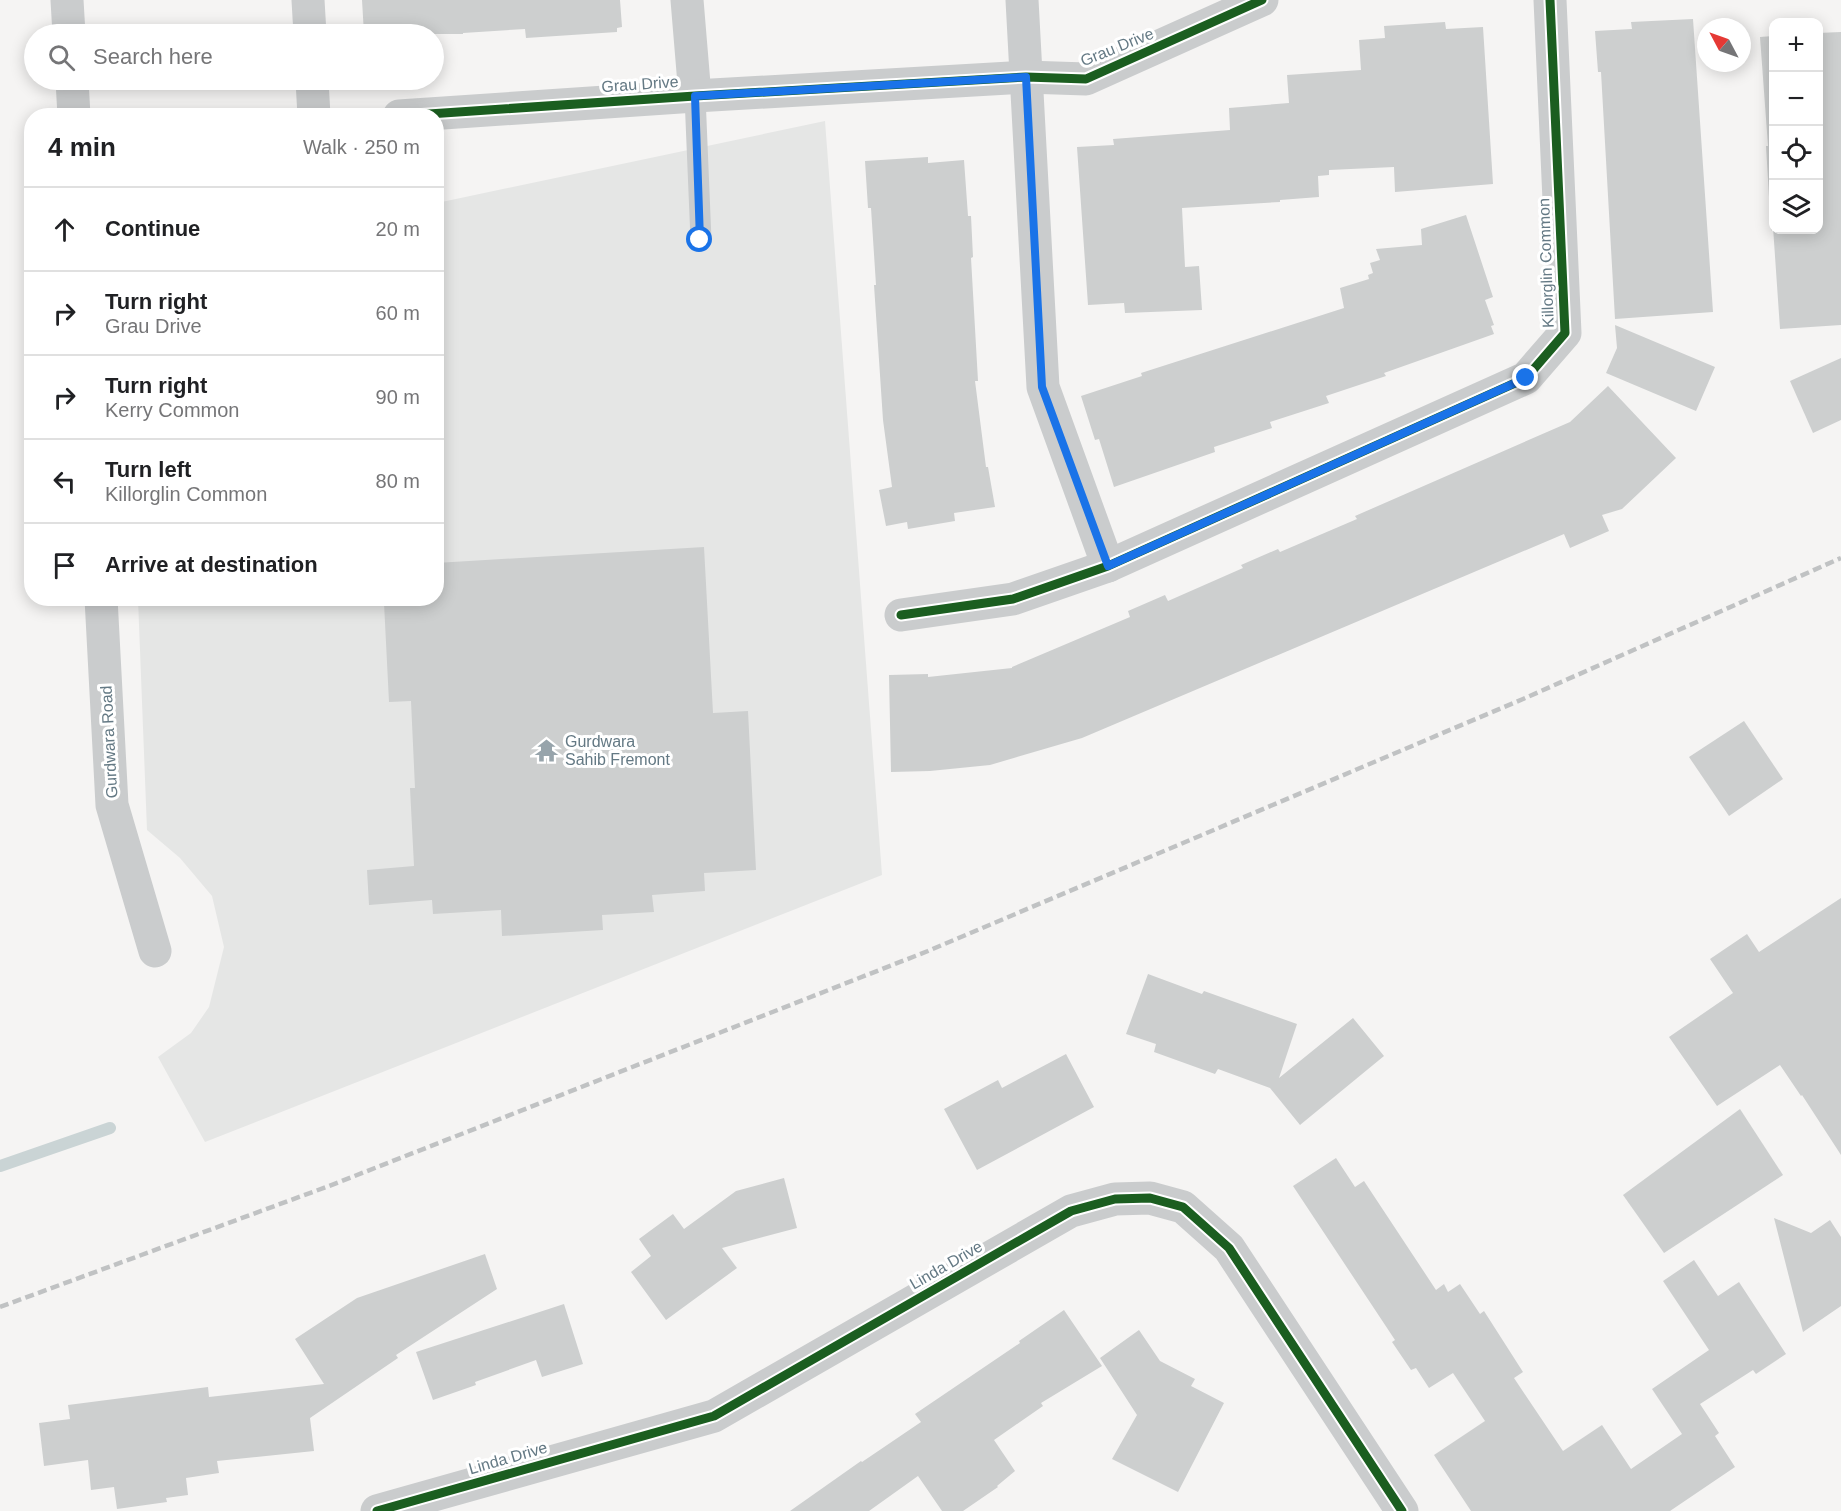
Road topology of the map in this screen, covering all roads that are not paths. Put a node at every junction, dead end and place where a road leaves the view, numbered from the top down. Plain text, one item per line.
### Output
1 (67, 0) edge
2 (308, 0) edge
3 (687, 0) edge
4 (1022, 0) edge
5 (1262, 0) edge
6 (1550, 0) edge
7 (68, 24) edge
8 (309, 24) edge
9 (1026, 77) junction
10 (73, 90) edge
11 (313, 90) edge
12 (695, 96) junction
13 (74, 108) edge
14 (314, 108) edge
15 (444, 113) edge
16 (700, 240) dead end
17 (1108, 566) junction
18 (101, 606) edge
19 (901, 615) dead end
20 (155, 951) dead end
21 (377, 1511) edge
22 (1402, 1511) edge

1 - 7 street
2 - 8 street
3 - 12 street
4 - 9 street
5 - 9 street, Grau Drive
6 - 17 street, Killorglin Common
9 - 12 street, Grau Drive
9 - 17 street
10 - 13 street
11 - 14 street
12 - 15 street, Grau Drive
12 - 16 lane
17 - 19 street, Killorglin Common
18 - 20 street, Gurdwara Road
21 - 22 street, Linda Drive

